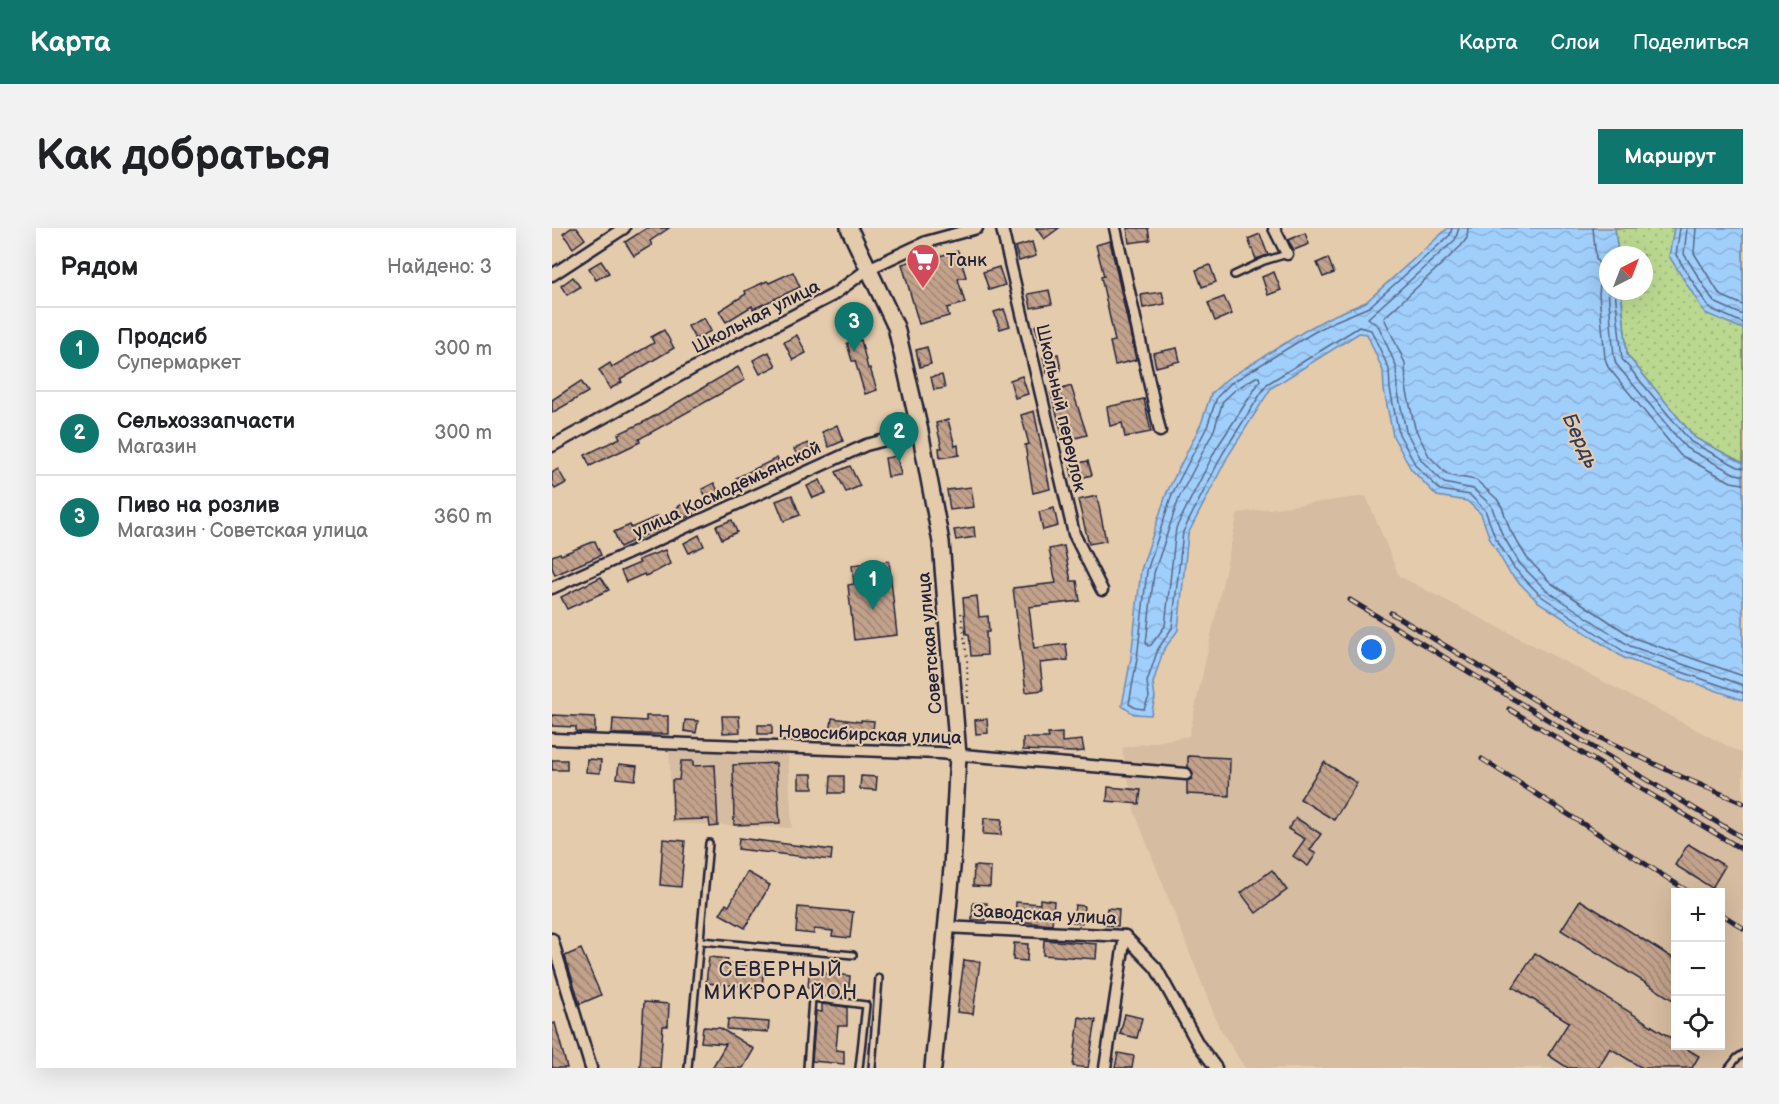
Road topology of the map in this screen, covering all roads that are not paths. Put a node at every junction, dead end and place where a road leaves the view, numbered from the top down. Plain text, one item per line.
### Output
1 (624, 228) edge
2 (849, 228) edge
3 (977, 228) edge
4 (1001, 228) edge
5 (1115, 228) edge
6 (1274, 228) edge
7 (1287, 254) joint
8 (868, 269) junction
9 (1234, 275) dead end
10 (552, 276) edge
11 (920, 431) junction
12 (1160, 431) dead end
13 (552, 446) edge
14 (552, 588) edge
15 (1102, 590) dead end
16 (552, 739) edge
17 (958, 755) junction
18 (1186, 774) dead end
19 (708, 843) dead end
20 (945, 927) junction
21 (1125, 936) junction
22 (552, 939) edge
23 (701, 941) junction
24 (853, 955) dead end
25 (879, 978) dead end
26 (1743, 1054) edge
27 (591, 1068) edge
28 (688, 1068) edge
29 (807, 1068) edge
30 (859, 1068) edge
31 (872, 1068) edge
32 (933, 1068) edge
33 (1105, 1068) edge
34 (1216, 1068) edge
35 (1729, 1068) edge

1 - 10 street
2 - 8 main road, Советская улица
3 - 8 street, Школьная улица
4 - 15 street, Школьный переулок
5 - 12 street
6 - 7 street
7 - 9 lane
8 - 11 main road, Советская улица
8 - 13 street, Школьная улица
11 - 14 street, улица Космодемьянской
11 - 17 main road, Советская улица
16 - 17 street, Новосибирская улица
17 - 18 street, Новосибирская улица
17 - 20 main road, Советская улица
19 - 23 lane
20 - 21 street, Заводская улица
20 - 32 main road, Советская улица
21 - 33 street
21 - 34 street, Заводская улица
22 - 27 street
23 - 24 lane
23 - 28 lane
25 - 31 lane
26 - 35 lane
29 - 30 lane

